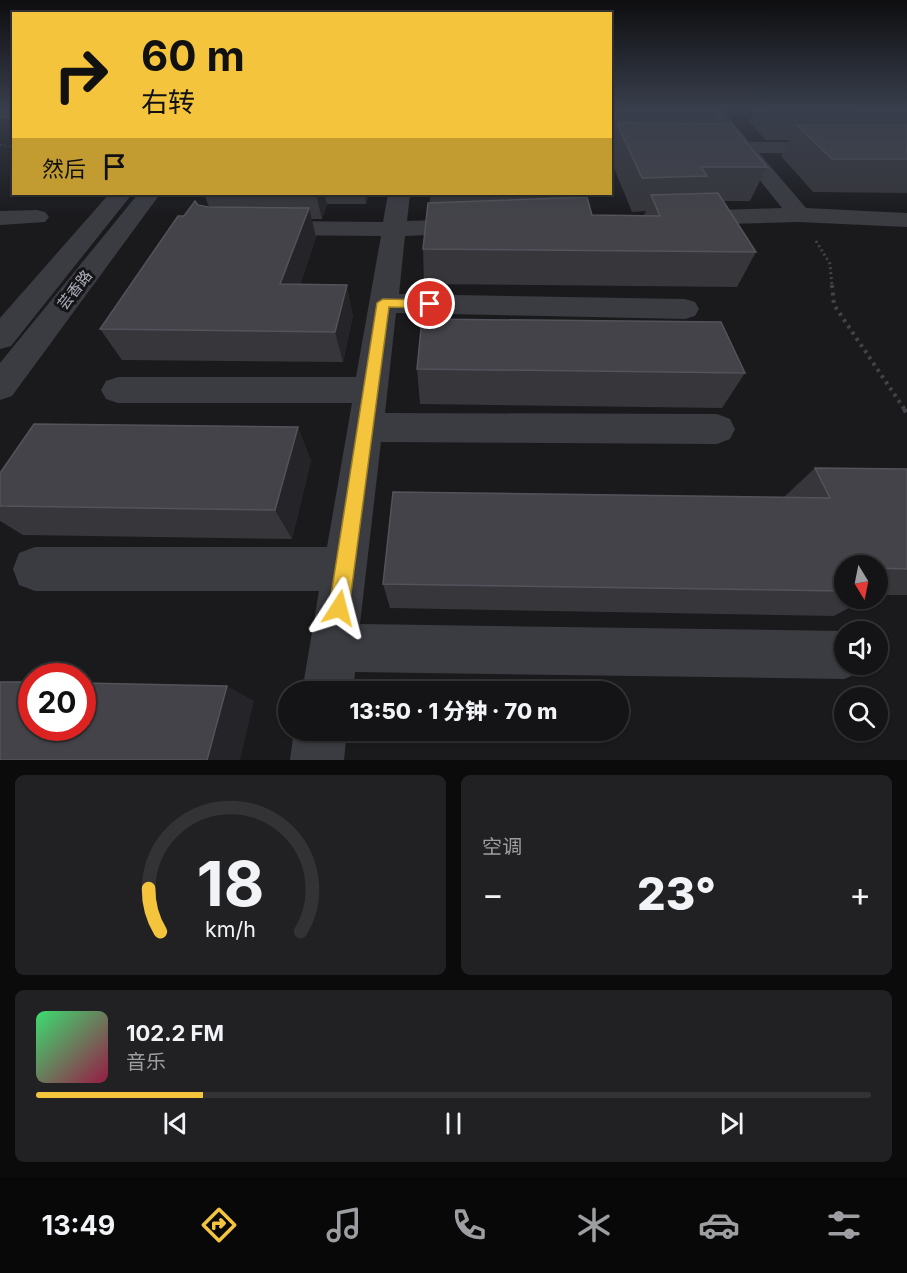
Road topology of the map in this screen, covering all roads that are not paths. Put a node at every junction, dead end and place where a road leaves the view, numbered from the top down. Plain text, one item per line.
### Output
1 (741, 144) edge
2 (688, 147) edge
3 (744, 148) junction
4 (907, 148) edge
5 (120, 195) edge
6 (148, 195) edge
7 (399, 195) edge
8 (800, 215) junction
9 (37, 217) dead end
10 (0, 218) edge
11 (668, 219) edge
12 (907, 220) edge
13 (489, 225) edge
14 (243, 228) edge
15 (394, 229) junction
16 (383, 303) junction
17 (685, 309) dead end
18 (0, 338) edge
19 (0, 387) edge
20 (118, 390) dead end
21 (370, 390) junction
22 (365, 427) junction
23 (717, 429) dead end
24 (35, 569) dead end
25 (345, 569) junction
26 (834, 655) edge
27 (330, 670) edge
28 (320, 741) edge
29 (317, 760) edge

1 - 3 street
2 - 3 street
3 - 4 street
3 - 8 street
5 - 18 street, 芸香路
6 - 19 street, 芸香路
7 - 15 street
8 - 11 street
8 - 12 street
9 - 10 street
13 - 15 street
14 - 15 street
15 - 16 street
16 - 17 street
16 - 21 street
20 - 21 street
21 - 22 street
22 - 23 street
22 - 25 street
24 - 25 street
25 - 27 street
26 - 27 street
28 - 29 street

